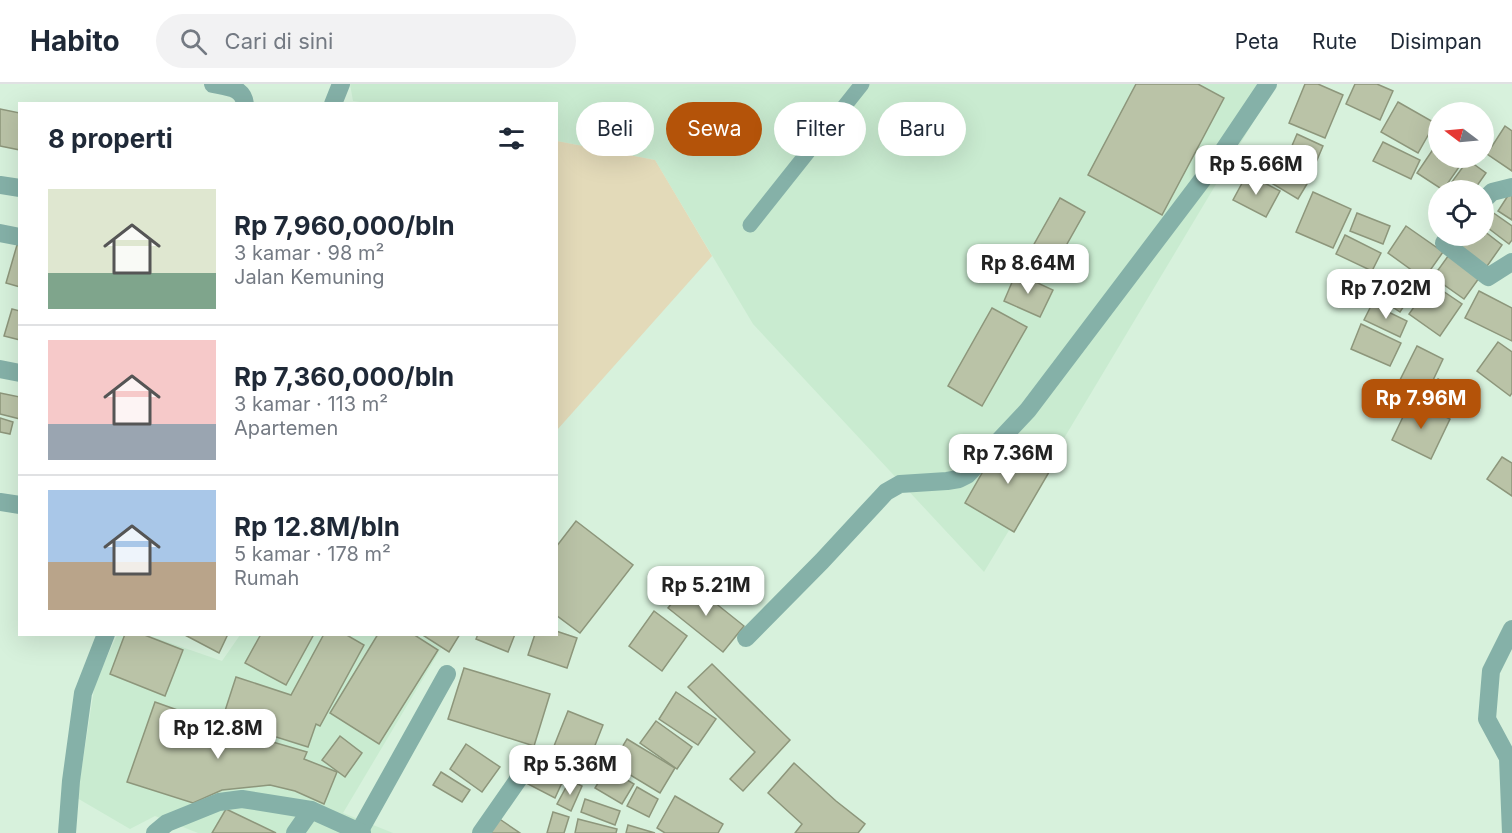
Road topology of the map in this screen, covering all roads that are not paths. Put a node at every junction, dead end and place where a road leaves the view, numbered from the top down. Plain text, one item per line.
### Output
1 (213, 84) edge
2 (340, 84) edge
3 (862, 84) edge
4 (1268, 84) edge
5 (245, 102) edge
6 (334, 102) edge
7 (0, 185) edge
8 (1512, 187) edge
9 (18, 188) edge
10 (1494, 192) edge
11 (750, 225) dead end
12 (0, 233) edge
13 (18, 237) edge
14 (1448, 246) edge
15 (1512, 262) edge
16 (0, 369) edge
17 (18, 373) edge
18 (0, 502) edge
19 (18, 505) edge
20 (1512, 629) edge
21 (104, 636) edge
22 (746, 638) dead end
23 (447, 674) dead end
24 (531, 761) dead end
25 (311, 810) junction
26 (361, 832) edge
27 (67, 833) edge
28 (155, 833) edge
29 (296, 833) edge
30 (481, 833) edge
31 (1511, 833) edge

1 - 5 street
2 - 6 street
3 - 11 lane
4 - 22 street
7 - 9 street
8 - 10 street
12 - 13 street
14 - 15 street
16 - 17 street
18 - 19 street
20 - 31 street
21 - 27 street
23 - 26 street
24 - 30 street
25 - 26 street
25 - 28 street
25 - 29 street

